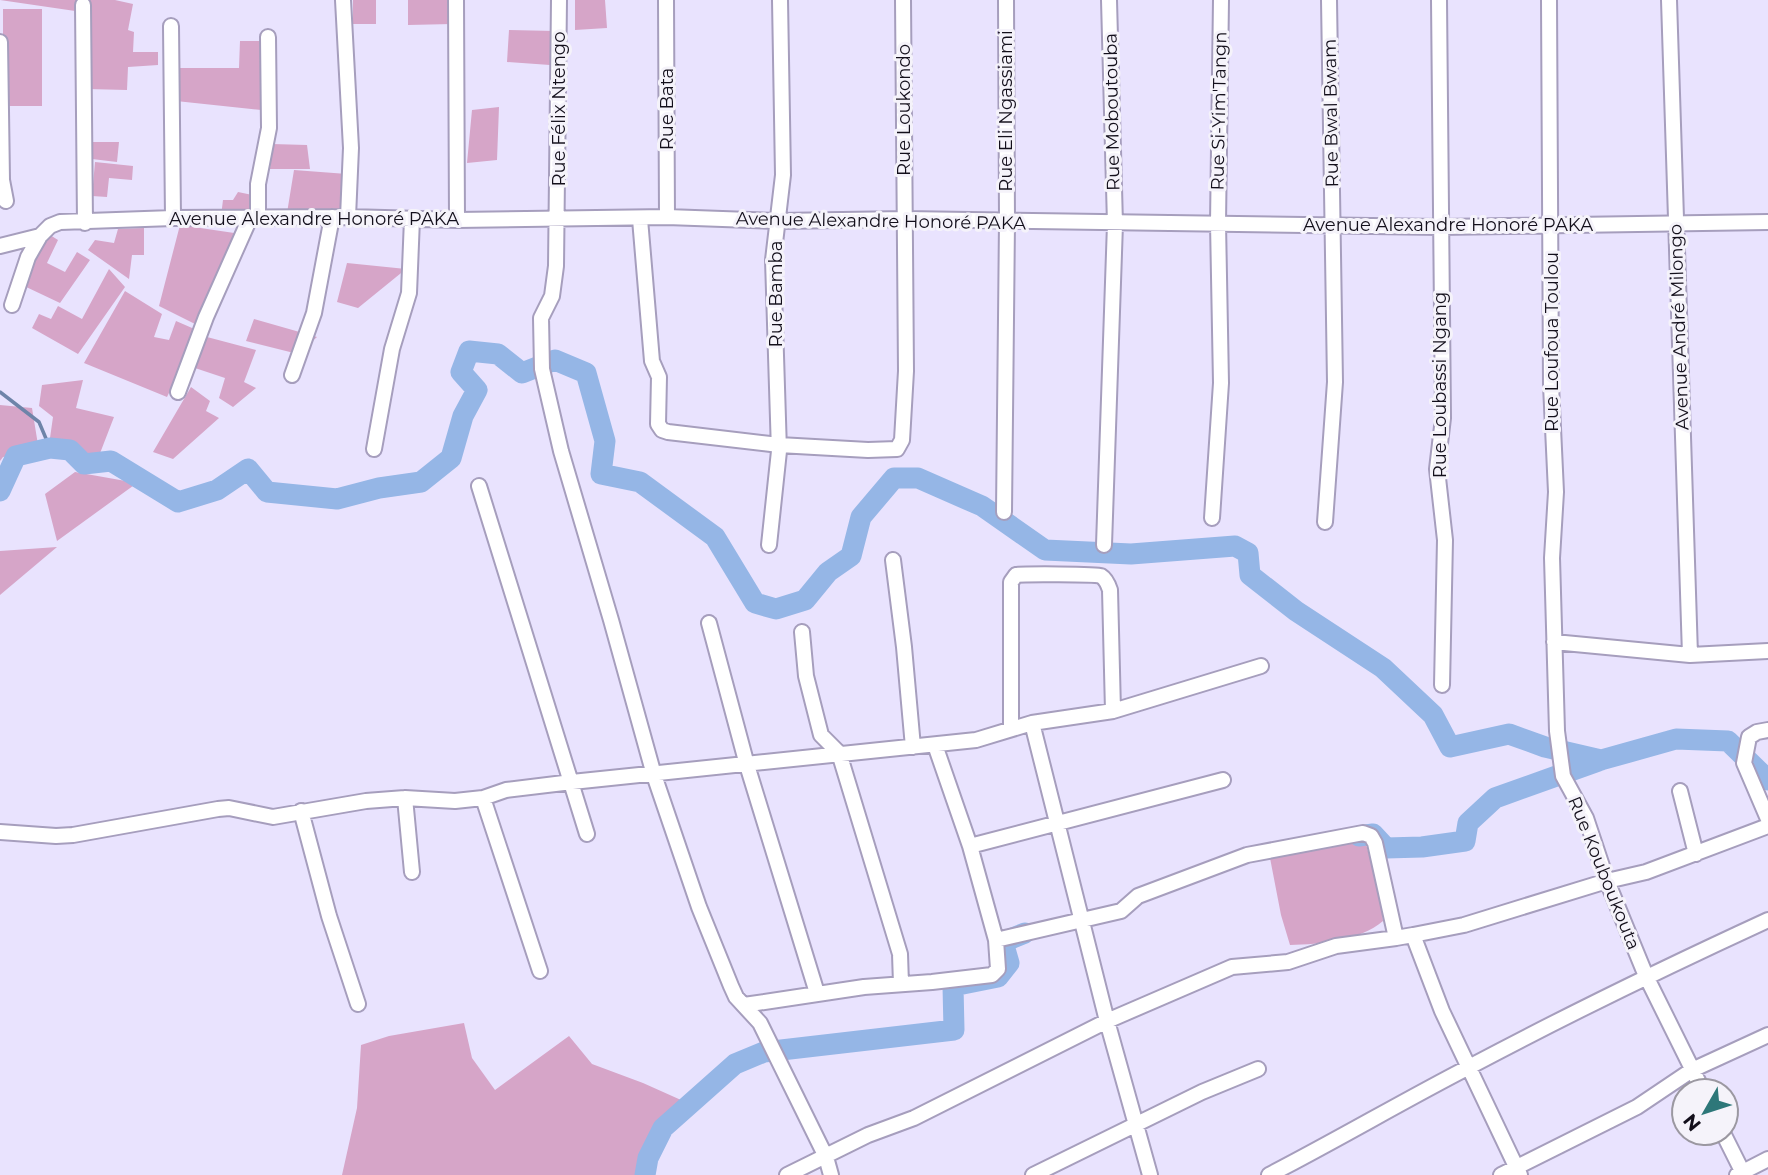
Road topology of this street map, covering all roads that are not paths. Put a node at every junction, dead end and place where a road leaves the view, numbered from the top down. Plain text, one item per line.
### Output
1 (343, 0) edge
2 (456, 0) edge
3 (559, 0) edge
4 (666, 0) edge
5 (780, 0) edge
6 (903, 0) edge
7 (1006, 0) edge
8 (1109, 0) edge
9 (1221, 0) edge
10 (1329, 0) edge
11 (1439, 0) edge
12 (1549, 0) edge
13 (1669, 0) edge
14 (83, 5) dead end
15 (171, 26) dead end
16 (268, 37) dead end
17 (0, 42) edge
18 (6, 201) dead end
19 (332, 217) junction
20 (348, 217) junction
21 (667, 217) junction
22 (173, 218) junction
23 (254, 218) junction
24 (558, 218) junction
25 (412, 219) junction
26 (640, 219) junction
27 (905, 219) junction
28 (457, 220) junction
29 (779, 221) junction
30 (1007, 222) junction
31 (1768, 222) edge
32 (85, 223) junction
33 (1218, 223) junction
34 (1115, 224) junction
35 (1676, 224) junction
36 (1550, 225) junction
37 (1332, 226) junction
38 (1439, 227) junction
39 (40, 236) junction
40 (0, 246) edge
41 (12, 305) dead end
42 (292, 375) dead end
43 (178, 392) dead end
44 (779, 445) junction
45 (374, 449) dead end
46 (479, 486) dead end
47 (1004, 512) dead end
48 (1212, 518) dead end
49 (1325, 523) dead end
50 (769, 545) dead end
51 (1104, 545) dead end
52 (893, 560) dead end
53 (709, 623) dead end
54 (802, 632) dead end
55 (1554, 642) junction
56 (1768, 651) edge
57 (1690, 655) junction
58 (1261, 666) dead end
59 (1442, 685) dead end
60 (1112, 710) junction
61 (1032, 723) junction
62 (1011, 729) junction
63 (1768, 730) edge
64 (936, 745) junction
65 (913, 747) junction
66 (839, 753) junction
67 (747, 765) junction
68 (654, 775) junction
69 (1223, 780) dead end
70 (572, 782) junction
71 (1680, 791) dead end
72 (405, 798) junction
73 (483, 798) junction
74 (301, 811) junction
75 (1768, 819) edge
76 (1058, 822) junction
77 (1768, 826) edge
78 (0, 832) edge
79 (587, 834) dead end
80 (970, 846) junction
81 (1696, 854) junction
82 (412, 872) dead end
83 (1607, 881) junction
84 (1082, 920) junction
85 (1768, 920) edge
86 (1413, 935) junction
87 (1396, 938) junction
88 (996, 940) junction
89 (540, 971) dead end
90 (1646, 976) junction
91 (901, 984) junction
92 (817, 993) junction
93 (358, 1004) dead end
94 (744, 1005) junction
95 (1107, 1021) junction
96 (1768, 1035) edge
97 (1469, 1067) junction
98 (1258, 1069) dead end
99 (1692, 1070) junction
100 (1696, 1077) edge
101 (1135, 1125) junction
102 (1729, 1147) edge
103 (826, 1157) junction
104 (1768, 1159) edge
105 (1518, 1171) edge
106 (1741, 1174) edge
107 (787, 1175) edge
108 (831, 1175) edge
109 (1033, 1175) edge
110 (1150, 1175) edge
111 (1269, 1175) edge
112 (1501, 1175) edge

1 - 20 street
2 - 28 street
3 - 24 street, Rue Félix Ntengo
4 - 21 street, Rue Bata
5 - 29 street, Rue Bamba
6 - 27 street, Rue Loukondo
7 - 30 street, Rue Eli Ngassiami
8 - 34 street, Rue Moboutouba
9 - 33 street, Rue Si-Yim'Tangn
10 - 37 street, Rue Bwal Bwam
11 - 38 street, Rue Loubassi Ngang
12 - 36 street, Rue Loufoua Toulou
13 - 35 street, Avenue André Milongo
14 - 32 street
15 - 22 street
16 - 23 street
17 - 18 street
19 - 20 street, Avenue Alexandre Honoré PAKA
19 - 23 street, Avenue Alexandre Honoré PAKA
19 - 42 street
20 - 25 street, Avenue Alexandre Honoré PAKA
21 - 26 street, Avenue Alexandre Honoré PAKA
21 - 29 street, Avenue Alexandre Honoré PAKA
22 - 23 street, Avenue Alexandre Honoré PAKA
22 - 32 street, Avenue Alexandre Honoré PAKA
23 - 43 street
24 - 26 street, Avenue Alexandre Honoré PAKA
24 - 28 street, Avenue Alexandre Honoré PAKA
24 - 68 street, Rue Félix Ntengo
25 - 28 street, Avenue Alexandre Honoré PAKA
25 - 45 street
26 - 44 street
27 - 29 street, Avenue Alexandre Honoré PAKA
27 - 30 street, Avenue Alexandre Honoré PAKA
27 - 44 street, Rue Loukondo
29 - 44 street, Rue Bamba
30 - 34 street, Avenue Alexandre Honoré PAKA
30 - 47 street, Rue Eli Ngassiami
31 - 35 street, Avenue Alexandre Honoré PAKA
32 - 39 street, Avenue Alexandre Honoré PAKA
33 - 34 street, Avenue Alexandre Honoré PAKA
33 - 37 street, Avenue Alexandre Honoré PAKA
33 - 48 street, Rue Si-Yim'Tangn
34 - 51 street, Rue Moboutouba
35 - 36 street, Avenue Alexandre Honoré PAKA
35 - 57 street, Avenue André Milongo
36 - 38 street, Avenue Alexandre Honoré PAKA
36 - 55 street, Rue Loufoua Toulou
37 - 38 street, Avenue Alexandre Honoré PAKA
37 - 49 street, Rue Bwal Bwam
38 - 59 street, Rue Loubassi Ngang
39 - 40 street, Avenue Alexandre Honoré PAKA
39 - 41 street
44 - 50 street, Rue Bamba
46 - 70 street
52 - 65 street
53 - 67 street
54 - 66 street
55 - 57 street
55 - 83 street, Rue Kouboukouta
56 - 57 street
58 - 60 street
60 - 61 street
60 - 62 street
61 - 62 street
61 - 76 street
62 - 64 street
63 - 75 street
64 - 65 street
64 - 80 street
65 - 66 street
66 - 67 street
66 - 91 street
67 - 68 street
67 - 92 street
68 - 70 street
68 - 94 street, Rue Félix Ntengo
69 - 76 street
70 - 73 street
70 - 79 street
71 - 81 street
72 - 73 street
72 - 74 street
72 - 82 street
73 - 89 street
74 - 78 street
74 - 93 street
76 - 80 street
76 - 84 street
77 - 81 street
80 - 88 street
81 - 83 street
83 - 86 street
83 - 90 street, Rue Kouboukouta
84 - 87 street
84 - 88 street
84 - 95 street
85 - 90 street
86 - 87 street
86 - 97 street
87 - 95 street
88 - 91 street
90 - 97 street
90 - 99 street, Rue Kouboukouta
91 - 92 street
92 - 94 street
94 - 103 street, Rue Félix Ntengo
95 - 101 street
95 - 103 street
96 - 99 street
97 - 105 street
97 - 111 street
98 - 101 street
99 - 100 street, Rue Kouboukouta
99 - 105 street
101 - 109 street
101 - 110 street
102 - 106 street
103 - 107 street
103 - 108 street, Rue Félix Ntengo
104 - 106 street
105 - 112 street

